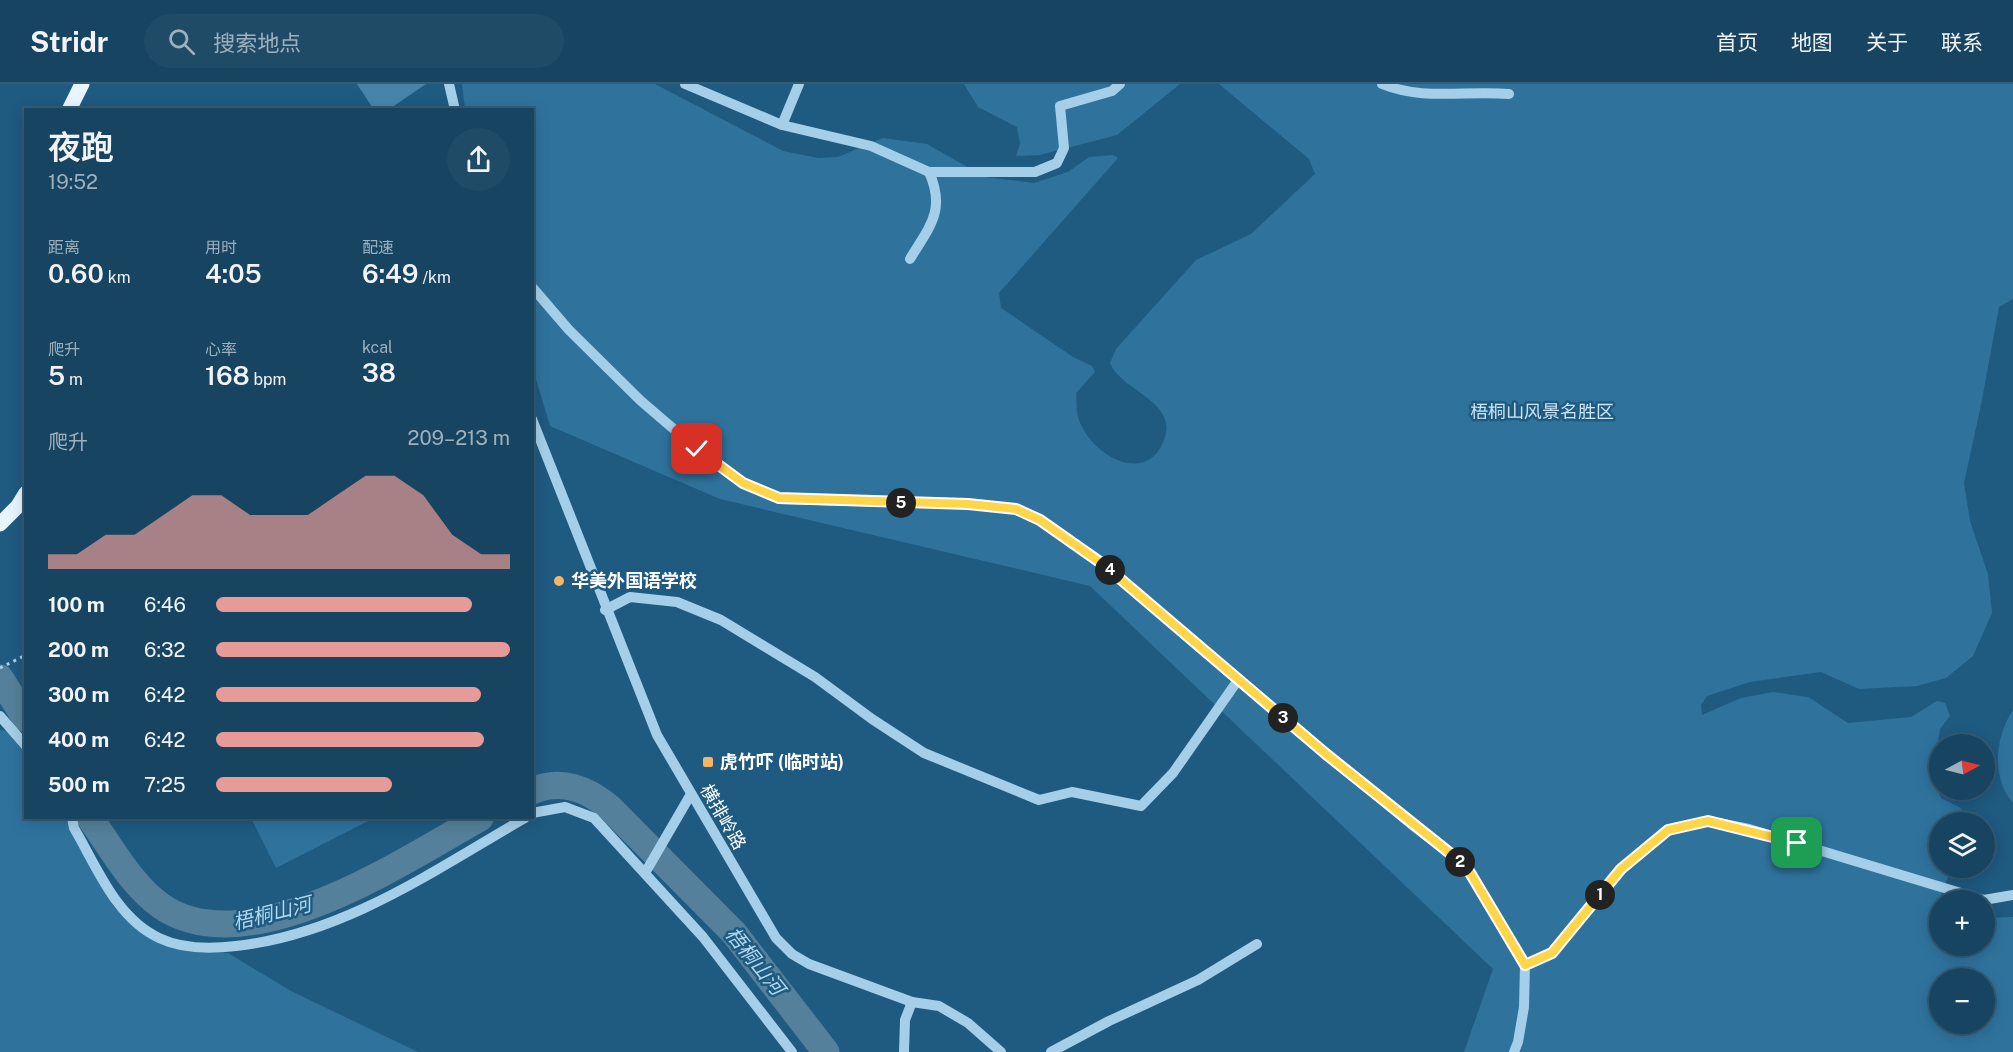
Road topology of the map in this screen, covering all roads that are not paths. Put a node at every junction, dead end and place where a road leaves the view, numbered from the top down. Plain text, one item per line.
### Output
1 (82, 84) edge
2 (449, 84) edge
3 (685, 84) edge
4 (799, 84) edge
5 (1120, 84) edge
6 (1382, 84) edge
7 (1509, 94) dead end
8 (70, 108) edge
9 (455, 108) edge
10 (782, 125) junction
11 (929, 172) junction
12 (910, 259) dead end
13 (534, 290) edge
14 (534, 424) edge
15 (24, 496) edge
16 (0, 524) edge
17 (605, 610) junction
18 (1238, 680) junction
19 (0, 716) edge
20 (24, 744) edge
21 (691, 794) junction
22 (534, 813) edge
23 (72, 819) edge
24 (523, 819) edge
25 (645, 873) junction
26 (1951, 890) edge
27 (2013, 895) edge
28 (1995, 898) edge
29 (1257, 944) dead end
30 (1525, 965) junction
31 (912, 1002) junction
32 (792, 1052) edge
33 (904, 1052) edge
34 (1001, 1052) edge
35 (1051, 1052) edge
36 (1514, 1052) edge

1 - 8 main road
2 - 9 street
3 - 10 street
4 - 10 street
5 - 11 street
6 - 7 street
10 - 11 street
11 - 12 street
13 - 18 street
14 - 17 street, 横排岭路
15 - 16 main road
17 - 18 street
17 - 21 street, 横排岭路
18 - 30 street
19 - 20 street
21 - 25 street
21 - 31 street, 横排岭路
22 - 25 street
23 - 24 street
25 - 32 street
26 - 30 street
27 - 28 street
29 - 35 street
30 - 36 street
31 - 33 street
31 - 34 street, 横排岭路

